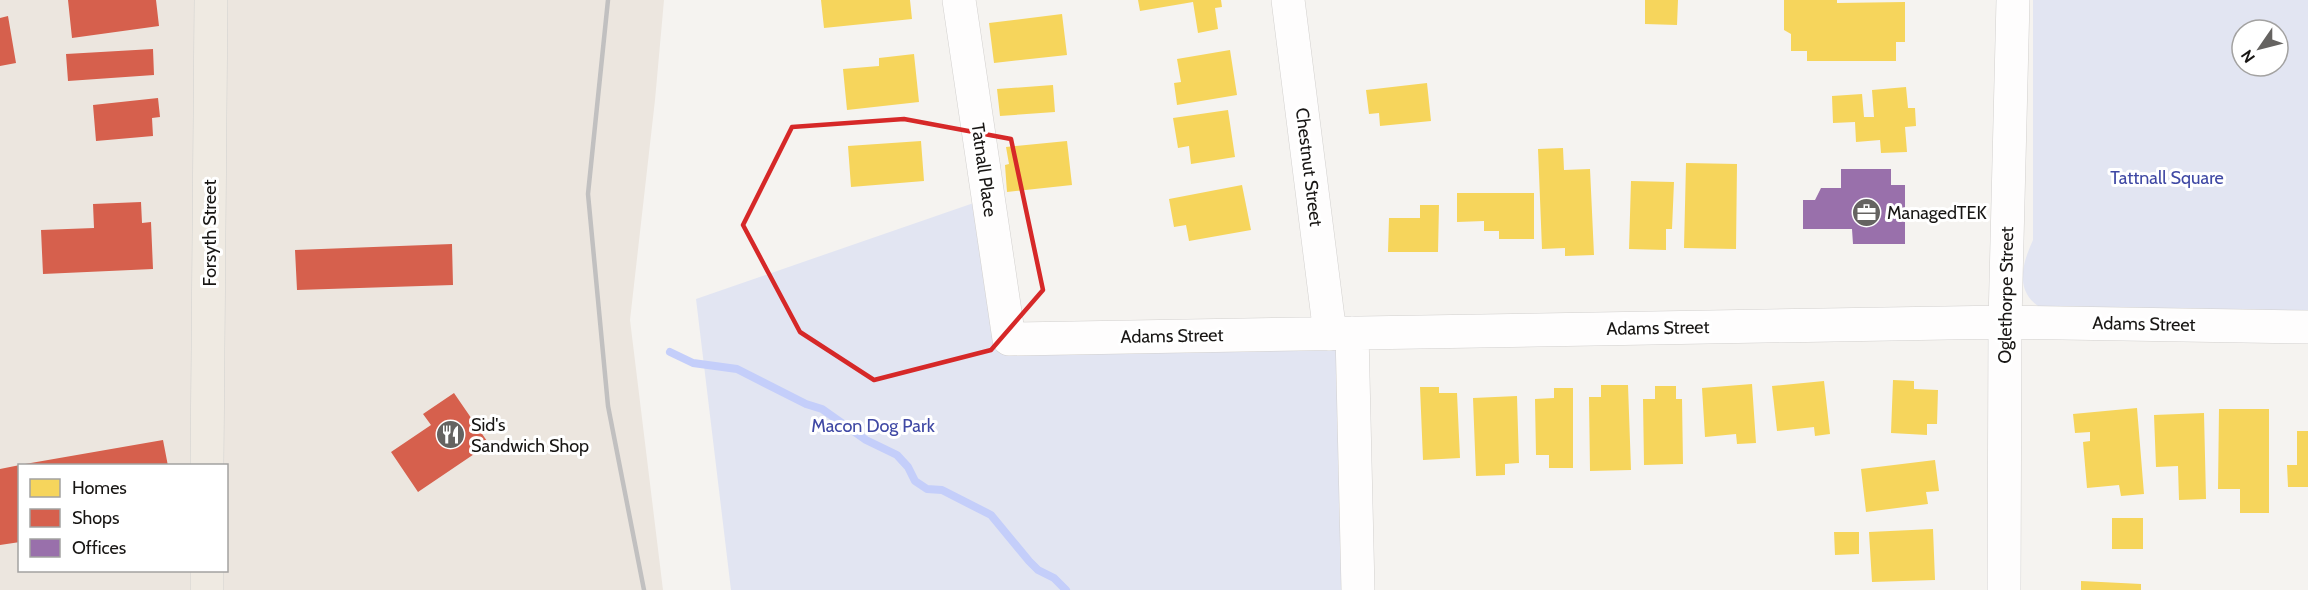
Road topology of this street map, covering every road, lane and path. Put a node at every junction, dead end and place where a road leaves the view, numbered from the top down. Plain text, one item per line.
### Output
1 (211, 0) edge
2 (959, 0) edge
3 (1288, 0) edge
4 (2013, 0) edge
5 (2005, 322) junction
6 (2308, 327) edge
7 (1341, 333) junction
8 (1009, 339) joint
9 (207, 464) edge
10 (207, 572) edge
11 (207, 590) edge
12 (1358, 590) edge
13 (2004, 590) edge

1 - 9 main road, Forsyth Street
2 - 8 street, Tatnall Place
3 - 7 street, Chestnut Street
4 - 5 street, Oglethorpe Street
5 - 6 street, Adams Street
5 - 7 street, Adams Street
5 - 13 street, Oglethorpe Street
7 - 8 street, Adams Street
7 - 12 street, Chestnut Street
10 - 11 main road

